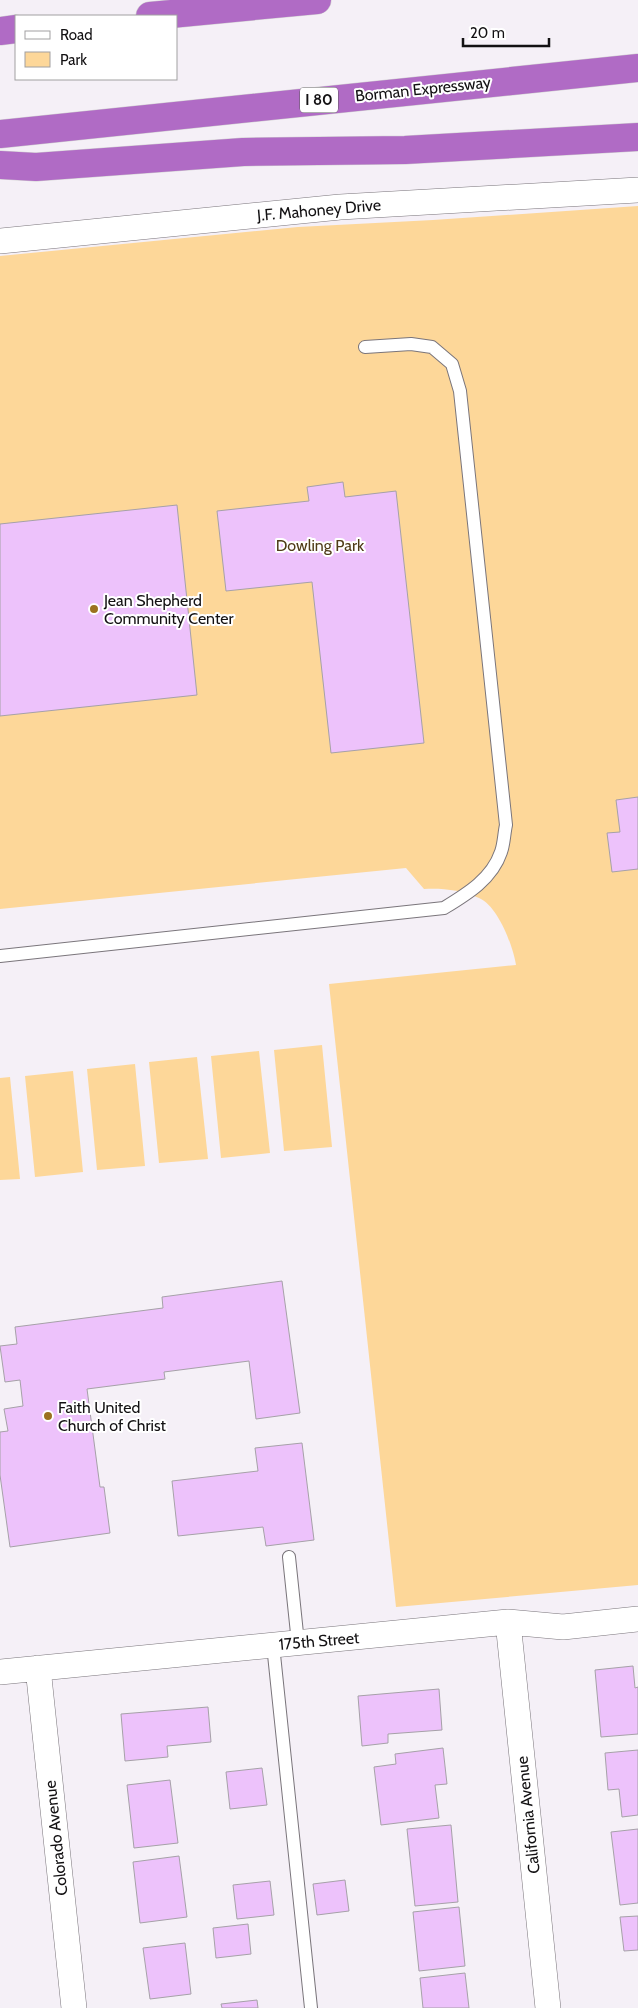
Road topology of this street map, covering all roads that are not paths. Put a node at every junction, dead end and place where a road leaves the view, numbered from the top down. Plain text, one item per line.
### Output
1 (317, 0) edge
2 (160, 15) edge
3 (15, 29) edge
4 (0, 31) edge
5 (638, 68) edge
6 (0, 134) edge
7 (638, 137) edge
8 (0, 165) edge
9 (638, 190) edge
10 (0, 241) edge
11 (365, 347) dead end
12 (0, 956) edge
13 (289, 1557) dead end
14 (638, 1619) edge
15 (508, 1622) junction
16 (298, 1643) junction
17 (273, 1645) junction
18 (38, 1668) junction
19 (0, 1672) edge
20 (74, 2008) edge
21 (311, 2008) edge
22 (548, 2008) edge

1 - 2 highway
3 - 4 highway
5 - 6 highway, Borman Expressway / I 80
7 - 8 highway
9 - 10 street, J.F. Mahoney Drive
11 - 12 lane
13 - 16 lane
14 - 15 street, 175th Street
15 - 16 street, 175th Street
15 - 22 street, California Avenue
16 - 17 street, 175th Street
17 - 18 street, 175th Street
17 - 21 lane
18 - 19 street, 175th Street
18 - 20 street, Colorado Avenue

